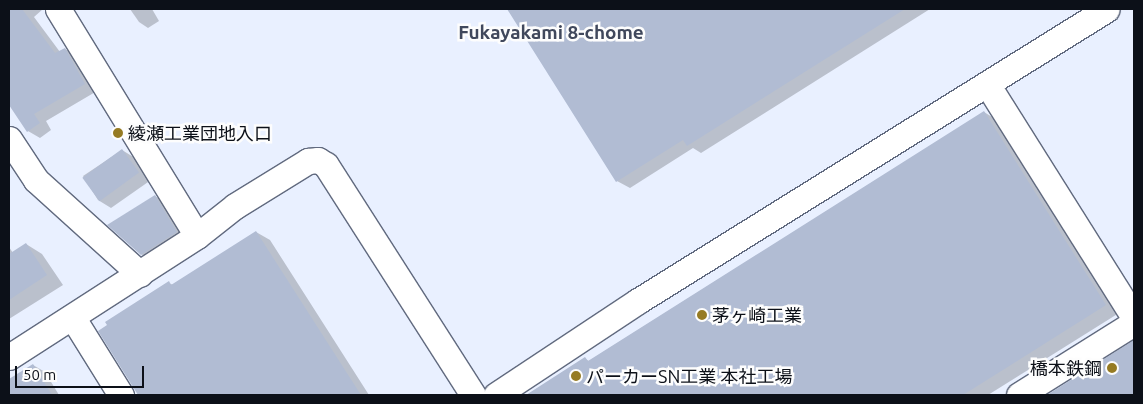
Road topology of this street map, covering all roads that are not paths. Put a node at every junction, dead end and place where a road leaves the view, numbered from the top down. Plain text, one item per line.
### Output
1 (58, 9) edge
2 (1107, 9) edge
3 (988, 84) junction
4 (9, 139) edge
5 (197, 236) junction
6 (140, 274) junction
7 (1134, 316) edge
8 (73, 318) junction
9 (1134, 323) edge
10 (9, 357) edge
11 (121, 395) edge
12 (473, 395) edge
13 (496, 395) edge
14 (1019, 395) edge

1 - 5 street
2 - 3 street
3 - 7 street
3 - 13 street
4 - 6 street
5 - 6 street
5 - 12 street
6 - 8 street
8 - 10 street
8 - 11 street
9 - 14 street

